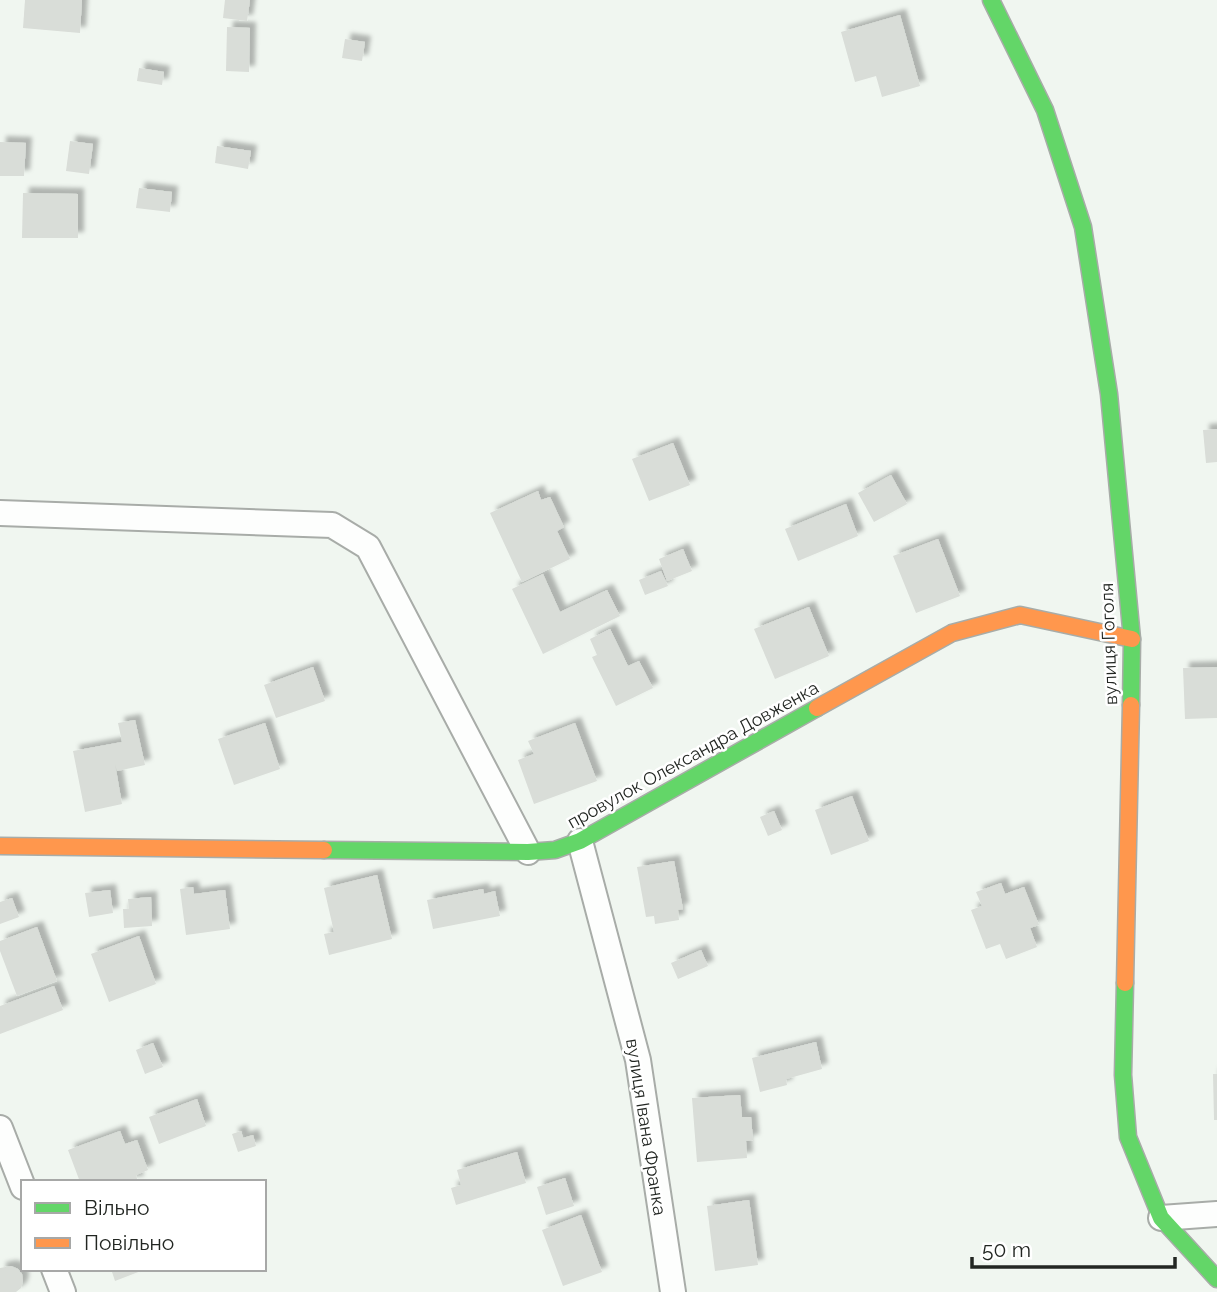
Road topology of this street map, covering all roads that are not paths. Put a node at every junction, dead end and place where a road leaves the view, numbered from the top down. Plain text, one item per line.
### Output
1 (991, 0) edge
2 (0, 513) edge
3 (1132, 639) junction
4 (580, 841) junction
5 (0, 846) edge
6 (528, 852) junction
7 (0, 1128) edge
8 (21, 1183) edge
9 (1217, 1214) edge
10 (1161, 1218) junction
11 (55, 1271) edge
12 (1217, 1279) edge
13 (63, 1292) edge
14 (673, 1292) edge

1 - 3 street, вулиця Гоголя
2 - 6 street
3 - 4 street, провулок Олександра Довженка
3 - 10 street, вулиця Гоголя
4 - 6 street, провулок Олександра Довженка
4 - 14 street, вулиця Івана Франка
5 - 6 street, провулок Олександра Довженка
7 - 8 street
9 - 10 street
10 - 12 street, вулиця Гоголя
11 - 13 street

